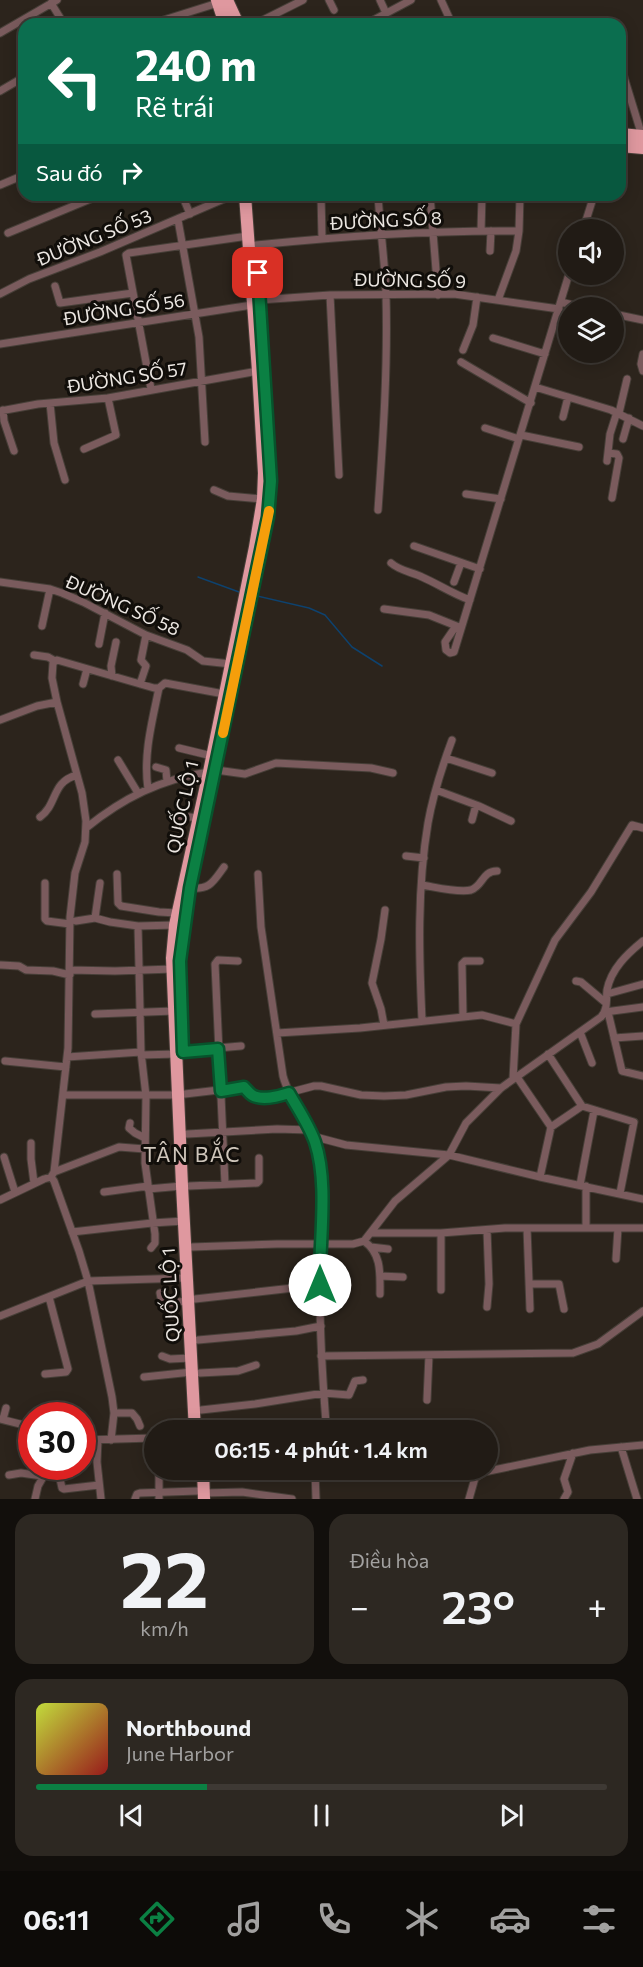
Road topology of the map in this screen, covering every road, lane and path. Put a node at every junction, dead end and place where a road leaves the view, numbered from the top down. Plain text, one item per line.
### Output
1 (303, 0) edge
2 (329, 0) edge
3 (380, 0) edge
4 (411, 0) edge
5 (441, 0) edge
6 (54, 1) edge
7 (216, 2) edge
8 (334, 10) dead end
9 (386, 13) junction
10 (25, 18) edge
11 (61, 18) edge
12 (169, 18) edge
13 (223, 18) edge
14 (232, 18) edge
15 (267, 18) edge
16 (377, 18) edge
17 (449, 18) edge
18 (18, 22) edge
19 (0, 33) edge
20 (18, 80) edge
21 (626, 84) edge
22 (0, 91) edge
23 (626, 136) edge
24 (643, 140) edge
25 (626, 144) edge
26 (18, 178) edge
27 (0, 185) edge
28 (85, 201) edge
29 (185, 201) edge
30 (219, 201) edge
31 (246, 201) edge
32 (252, 201) edge
33 (321, 201) edge
34 (378, 201) edge
35 (431, 201) edge
36 (482, 201) edge
37 (520, 201) edge
38 (592, 201) edge
39 (190, 214) junction
40 (586, 219) edge
41 (178, 220) junction
42 (481, 231) junction
43 (491, 231) junction
44 (519, 231) junction
45 (434, 232) junction
46 (8, 233) dead end
47 (381, 235) junction
48 (322, 238) junction
49 (252, 240) junction
50 (183, 244) junction
51 (490, 252) dead end
52 (55, 286) dead end
53 (133, 293) junction
54 (0, 294) edge
55 (330, 294) junction
56 (386, 294) junction
57 (438, 295) junction
58 (477, 297) junction
59 (498, 300) junction
60 (256, 302) junction
61 (558, 305) edge
62 (558, 312) edge
63 (195, 313) junction
64 (624, 316) edge
65 (643, 320) edge
66 (138, 322) junction
67 (493, 338) dead end
68 (0, 344) edge
69 (464, 350) dead end
70 (545, 354) junction
71 (643, 354) edge
72 (461, 362) dead end
73 (258, 371) junction
74 (643, 371) edge
75 (202, 380) junction
76 (627, 380) dead end
77 (535, 387) junction
78 (151, 389) junction
79 (568, 397) junction
80 (108, 398) junction
81 (50, 403) junction
82 (531, 403) junction
83 (1, 411) edge
84 (618, 413) junction
85 (562, 417) dead end
86 (628, 418) junction
87 (643, 426) edge
88 (485, 428) dead end
89 (520, 437) junction
90 (624, 439) dead end
91 (205, 442) dead end
92 (579, 447) dead end
93 (84, 449) dead end
94 (14, 451) dead end
95 (339, 475) dead end
96 (65, 480) dead end
97 (214, 490) dead end
98 (466, 494) dead end
99 (612, 498) dead end
100 (263, 499) junction
101 (501, 499) junction
102 (378, 510) dead end
103 (414, 546) dead end
104 (391, 563) dead end
105 (461, 563) junction
106 (480, 569) junction
107 (0, 582) edge
108 (454, 582) dead end
109 (51, 589) junction
110 (249, 594) junction
111 (470, 600) junction
112 (384, 609) dead end
113 (105, 614) junction
114 (42, 626) dead end
115 (146, 635) junction
116 (116, 642) dead end
117 (99, 644) dead end
118 (34, 655) dead end
119 (55, 662) junction
120 (231, 664) junction
121 (87, 669) junction
122 (112, 676) junction
123 (82, 684) dead end
124 (140, 684) junction
125 (159, 688) junction
126 (224, 694) junction
127 (57, 702) junction
128 (0, 720) edge
129 (452, 740) dead end
130 (179, 748) dead end
131 (212, 756) junction
132 (446, 758) junction
133 (118, 760) dead end
134 (156, 767) dead end
135 (212, 771) junction
136 (393, 773) dead end
137 (492, 773) dead end
138 (78, 775) junction
139 (167, 782) junction
140 (148, 789) junction
141 (436, 790) junction
142 (138, 793) junction
143 (476, 805) junction
144 (180, 816) dead end
145 (40, 817) dead end
146 (199, 818) junction
147 (472, 820) dead end
148 (511, 821) dead end
149 (86, 828) junction
150 (643, 828) edge
151 (406, 856) dead end
152 (424, 858) junction
153 (224, 867) dead end
154 (497, 871) dead end
155 (117, 874) dead end
156 (258, 874) dead end
157 (45, 883) dead end
158 (100, 884) dead end
159 (422, 885) junction
160 (190, 888) junction
161 (385, 910) dead end
162 (95, 918) junction
163 (176, 919) junction
164 (73, 922) junction
165 (138, 926) junction
166 (643, 941) edge
167 (238, 961) dead end
168 (480, 961) dead end
169 (1, 965) edge
170 (173, 969) junction
171 (139, 970) junction
172 (70, 972) junction
173 (576, 981) dead end
174 (643, 984) edge
175 (607, 994) junction
176 (606, 1003) junction
177 (643, 1007) edge
178 (174, 1011) junction
179 (141, 1012) junction
180 (607, 1012) junction
181 (95, 1014) dead end
182 (463, 1016) junction
183 (422, 1020) junction
184 (516, 1024) junction
185 (384, 1026) junction
186 (580, 1032) junction
187 (278, 1033) junction
188 (643, 1036) edge
189 (614, 1038) junction
190 (241, 1046) dead end
191 (218, 1049) junction
192 (141, 1053) junction
193 (179, 1053) junction
194 (549, 1054) junction
195 (67, 1057) junction
196 (5, 1061) dead end
197 (591, 1063) dead end
198 (66, 1067) junction
199 (643, 1076) edge
200 (515, 1078) junction
201 (501, 1088) junction
202 (221, 1091) junction
203 (289, 1093) junction
204 (181, 1094) junction
205 (63, 1095) junction
206 (146, 1096) junction
207 (582, 1106) junction
208 (594, 1111) junction
209 (130, 1123) dead end
210 (551, 1126) junction
211 (224, 1132) junction
212 (311, 1133) junction
213 (187, 1134) junction
214 (145, 1138) junction
215 (31, 1143) dead end
216 (145, 1149) junction
217 (449, 1155) junction
218 (4, 1157) dead end
219 (259, 1158) dead end
220 (52, 1174) junction
221 (540, 1177) junction
222 (34, 1183) junction
223 (225, 1184) junction
224 (583, 1185) junction
225 (185, 1186) junction
226 (148, 1187) junction
227 (15, 1192) junction
228 (104, 1192) dead end
229 (620, 1193) junction
230 (643, 1198) edge
231 (0, 1200) edge
232 (184, 1221) junction
233 (153, 1223) junction
234 (527, 1228) junction
235 (586, 1228) junction
236 (618, 1228) junction
237 (643, 1228) edge
238 (487, 1230) junction
239 (72, 1232) junction
240 (371, 1233) junction
241 (441, 1233) junction
242 (364, 1241) junction
243 (320, 1244) junction
244 (191, 1247) junction
245 (371, 1247) junction
246 (151, 1248) dead end
247 (388, 1250) dead end
248 (616, 1259) dead end
249 (380, 1276) junction
250 (403, 1277) dead end
251 (187, 1278) junction
252 (88, 1281) junction
253 (529, 1284) junction
254 (320, 1285) junction
255 (441, 1290) dead end
256 (160, 1293) dead end
257 (380, 1294) dead end
258 (49, 1297) junction
259 (192, 1300) junction
260 (487, 1306) dead end
261 (564, 1309) dead end
262 (530, 1310) dead end
263 (643, 1311) edge
264 (0, 1316) edge
265 (321, 1326) junction
266 (198, 1340) junction
267 (429, 1355) junction
268 (162, 1356) dead end
269 (321, 1356) junction
270 (191, 1358) junction
271 (256, 1365) dead end
272 (196, 1373) junction
273 (45, 1374) dead end
274 (144, 1377) dead end
275 (363, 1380) dead end
276 (324, 1393) junction
277 (427, 1400) dead end
278 (6, 1408) dead end
279 (201, 1410) junction
280 (114, 1413) junction
281 (2, 1419) edge
282 (195, 1420) edge
283 (201, 1420) edge
284 (326, 1420) edge
285 (18, 1423) edge
286 (140, 1426) dead end
287 (144, 1438) edge
288 (98, 1440) joint
289 (111, 1440) junction
290 (643, 1445) edge
291 (621, 1447) junction
292 (573, 1453) junction
293 (18, 1474) edge
294 (9, 1475) dead end
295 (41, 1480) edge
296 (60, 1480) edge
297 (159, 1480) edge
298 (198, 1480) edge
299 (202, 1480) edge
300 (315, 1480) edge
301 (99, 1485) junction
302 (200, 1495) edge
303 (159, 1496) edge
304 (35, 1499) edge
305 (101, 1499) edge
306 (135, 1499) edge
307 (292, 1499) edge
308 (316, 1499) edge
309 (469, 1499) edge
310 (564, 1499) edge
311 (637, 1499) edge

1 - 15 street
2 - 8 street
3 - 9 street
4 - 9 street
5 - 17 street
6 - 10 street
6 - 11 street
7 - 12 street
7 - 13 highway
7 - 14 highway
9 - 16 street
18 - 19 street
20 - 22 street
21 - 24 street
23 - 24 highway
24 - 25 highway
26 - 27 street
28 - 46 street
29 - 39 street
30 - 39 street, ĐƯỜNG SỐ 53
31 - 49 highway, QUỐC LỘ 1
32 - 49 highway, QUỐC LỘ 1
33 - 48 street
34 - 47 street
35 - 45 street
36 - 42 street
37 - 44 street
38 - 40 street
39 - 41 street, ĐƯỜNG SỐ 53
41 - 50 street
41 - 54 street, ĐƯỜNG SỐ 53
42 - 43 street, ĐƯỜNG SỐ 8
42 - 45 street, ĐƯỜNG SỐ 8
43 - 44 street, ĐƯỜNG SỐ 8
43 - 51 street
44 - 59 street
45 - 47 street, ĐƯỜNG SỐ 8
45 - 57 street
47 - 48 street, ĐƯỜNG SỐ 8
47 - 56 street
48 - 49 street, ĐƯỜNG SỐ 8
49 - 50 street, ĐƯỜNG SỐ 8
49 - 60 highway, QUỐC LỘ 1
50 - 53 street, ĐƯỜNG SỐ 8
50 - 63 street
52 - 53 street
53 - 66 street
55 - 56 street, ĐƯỜNG SỐ 9
55 - 60 street, ĐƯỜNG SỐ 9
55 - 95 street
56 - 57 street, ĐƯỜNG SỐ 9
56 - 102 street
57 - 58 street, ĐƯỜNG SỐ 9
58 - 59 street, ĐƯỜNG SỐ 9
58 - 69 street
59 - 61 street, ĐƯỜNG SỐ 9
60 - 63 street, ĐƯỜNG SỐ 56
60 - 73 highway, QUỐC LỘ 1
60 - 110 highway, QUỐC LỘ 1
62 - 70 street
63 - 66 street, ĐƯỜNG SỐ 56
63 - 75 street
64 - 65 street
66 - 68 street, ĐƯỜNG SỐ 56
66 - 78 street
67 - 70 street
70 - 77 street
71 - 74 street
72 - 82 street
73 - 75 street, ĐƯỜNG SỐ 57
73 - 100 highway, QUỐC LỘ 1
75 - 78 street, ĐƯỜNG SỐ 57
75 - 91 street
76 - 84 street
77 - 79 street
77 - 82 street
78 - 80 street, ĐƯỜNG SỐ 57
79 - 84 street
79 - 85 street
80 - 81 street, ĐƯỜNG SỐ 57
80 - 93 street
81 - 83 street, ĐƯỜNG SỐ 57
81 - 96 street
82 - 89 street
83 - 94 street
84 - 86 street
84 - 99 street
86 - 87 street
86 - 90 street
88 - 89 street
89 - 92 street
89 - 101 street
97 - 100 street
98 - 101 street
100 - 110 highway, QUỐC LỘ 1
101 - 106 street
103 - 105 street
104 - 111 street
105 - 106 street
105 - 108 street
106 - 111 street
107 - 109 street, ĐƯỜNG SỐ 58
109 - 113 street, ĐƯỜNG SỐ 58
109 - 114 street
110 - 120 highway, QUỐC LỘ 1
110 - 135 highway, QUỐC LỘ 1
111 - 112 street
113 - 115 street, ĐƯỜNG SỐ 58
113 - 117 street
115 - 120 street, ĐƯỜNG SỐ 58
115 - 124 street
116 - 122 street
118 - 119 street
119 - 121 street
119 - 127 street
120 - 126 highway, QUỐC LỘ 1
121 - 122 street
121 - 123 street
122 - 124 street
124 - 125 street
125 - 126 street
125 - 140 street
126 - 131 highway, QUỐC LỘ 1
127 - 128 street
127 - 138 street
129 - 132 street
130 - 131 street
131 - 135 highway, QUỐC LỘ 1
132 - 137 street
132 - 141 street
133 - 142 street
134 - 139 street
135 - 136 street
135 - 139 street
135 - 146 highway, QUỐC LỘ 1
135 - 160 highway, QUỐC LỘ 1
138 - 145 street
138 - 149 street
139 - 140 street
140 - 142 street
141 - 143 street
141 - 152 street
142 - 149 street
143 - 147 street
143 - 148 street
144 - 146 street
146 - 163 highway, QUỐC LỘ 1
149 - 164 street
150 - 184 street
151 - 152 street
152 - 159 street
153 - 160 street
154 - 159 street
155 - 163 street
156 - 187 street
157 - 164 street
158 - 162 street
159 - 183 street
160 - 193 highway, QUỐC LỘ 1
161 - 185 street
162 - 164 street
162 - 165 street
163 - 165 street
163 - 170 highway, QUỐC LỘ 1
164 - 172 street
165 - 171 street
166 - 175 street
167 - 191 street
168 - 182 street
169 - 172 street
170 - 171 street
170 - 178 highway, QUỐC LỘ 1
171 - 172 street
171 - 179 street
172 - 195 street
173 - 176 street
174 - 175 street
175 - 176 street
176 - 180 street
177 - 180 street
178 - 179 street
178 - 193 highway, QUỐC LỘ 1
179 - 181 street
179 - 192 street
180 - 186 street
180 - 189 street
182 - 183 street
182 - 184 street
183 - 185 street
184 - 200 street
185 - 187 street
186 - 194 street
186 - 197 street
187 - 203 street
188 - 189 street
189 - 199 street
190 - 191 street
191 - 193 street
191 - 202 street
192 - 193 street
192 - 195 street
192 - 206 street
193 - 204 highway, QUỐC LỘ 1
194 - 200 street
194 - 207 street
195 - 198 street
196 - 198 street
198 - 205 street
200 - 201 street
200 - 210 street
201 - 203 street
201 - 217 street
202 - 203 street
202 - 204 street
202 - 211 street
203 - 212 street
204 - 206 street
204 - 213 highway, QUỐC LỘ 1
204 - 225 highway, QUỐC LỘ 1
205 - 206 street
205 - 220 street
206 - 214 street
207 - 208 street
207 - 210 street
208 - 224 street
208 - 229 street
209 - 214 street
210 - 221 street
211 - 212 street
211 - 213 street
211 - 223 street
212 - 217 street
212 - 243 street
213 - 225 highway, QUỐC LỘ 1
214 - 216 street
215 - 222 street
216 - 220 street
216 - 226 street
217 - 221 street
217 - 240 street
218 - 227 street
219 - 223 street
220 - 222 street
220 - 239 street
221 - 224 street
222 - 227 street
223 - 225 street
224 - 229 street
224 - 235 street
225 - 226 street
225 - 232 highway, QUỐC LỘ 1
225 - 244 highway, QUỐC LỘ 1
226 - 228 street
226 - 233 street
227 - 231 street
229 - 230 street
232 - 233 street
232 - 251 highway, QUỐC LỘ 1
233 - 239 street
233 - 246 street
234 - 235 street
234 - 238 street
234 - 253 street
235 - 236 street
236 - 237 street
236 - 248 street
238 - 241 street
238 - 260 street
239 - 252 street
240 - 241 street
240 - 242 street
241 - 255 street
242 - 243 street
242 - 245 street
243 - 244 street
243 - 254 street
244 - 259 highway, QUỐC LỘ 1
245 - 247 street
245 - 249 street
249 - 250 street
249 - 257 street
251 - 252 street
251 - 259 highway, QUỐC LỘ 1
252 - 258 street
252 - 280 street
253 - 261 street
253 - 262 street
254 - 259 street
254 - 265 street
256 - 259 street
258 - 264 street
258 - 273 street
259 - 266 highway, QUỐC LỘ 1
259 - 270 highway, QUỐC LỘ 1
263 - 267 street
265 - 266 street
265 - 269 street
266 - 272 highway, QUỐC LỘ 1
267 - 269 street
267 - 277 street
268 - 270 street
269 - 276 street
270 - 272 highway, QUỐC LỘ 1
271 - 272 street
272 - 274 street
272 - 279 highway, QUỐC LỘ 1
272 - 282 highway, QUỐC LỘ 1
275 - 276 street
276 - 279 street
276 - 284 street
278 - 281 street
279 - 283 highway, QUỐC LỘ 1
280 - 286 street
280 - 289 street
281 - 285 street
287 - 289 street
288 - 289 street
288 - 301 street
290 - 291 street
291 - 292 street
291 - 311 street
292 - 309 street
292 - 310 street
293 - 294 street
295 - 304 street
296 - 301 street
297 - 303 street
298 - 302 highway
299 - 302 highway
300 - 308 street
301 - 305 street
302 - 303 street
302 - 307 street
303 - 306 street

